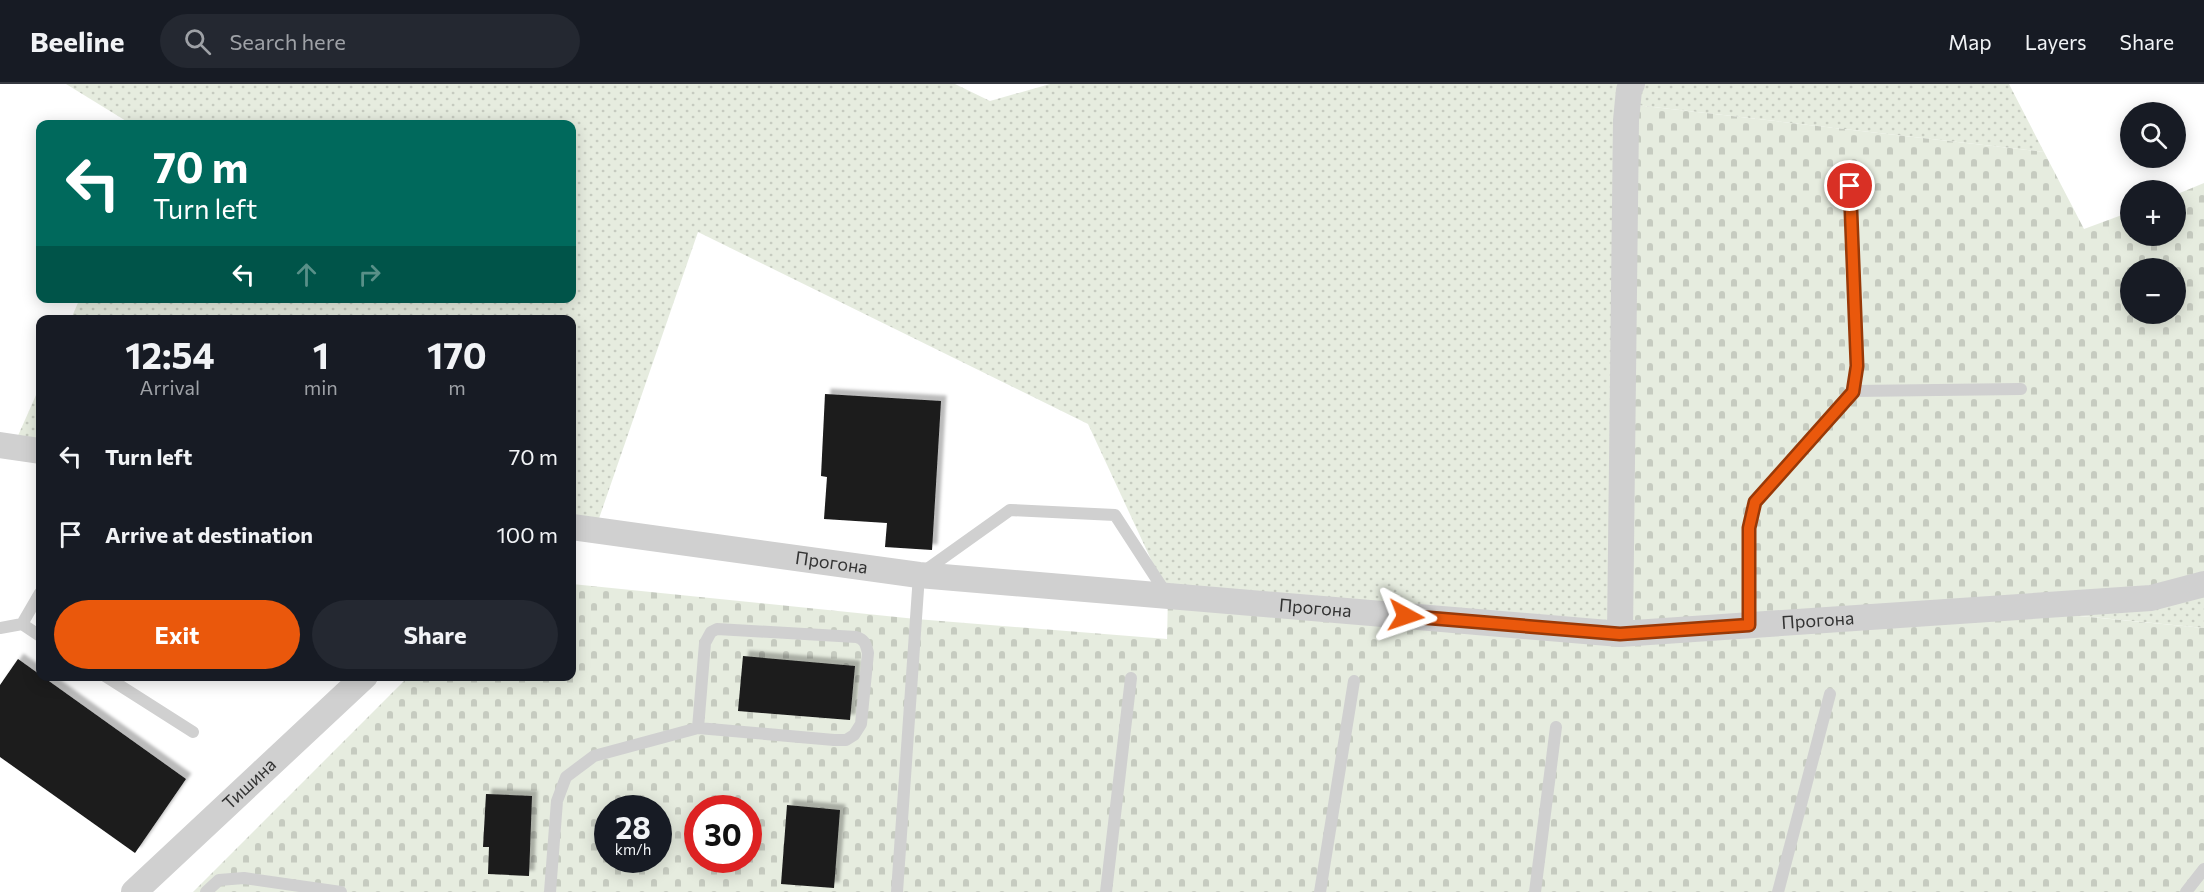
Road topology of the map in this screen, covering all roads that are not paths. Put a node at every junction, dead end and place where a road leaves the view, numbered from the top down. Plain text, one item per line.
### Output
1 (1632, 84) edge
2 (1850, 186) dead end
3 (2021, 389) dead end
4 (1853, 392) junction
5 (0, 445) edge
6 (36, 450) edge
7 (576, 528) edge
8 (919, 575) junction
9 (2204, 584) edge
10 (1168, 596) junction
11 (36, 599) edge
12 (22, 624) junction
13 (1749, 625) junction
14 (0, 628) edge
15 (36, 633) edge
16 (1620, 634) junction
17 (1131, 678) dead end
18 (113, 681) edge
19 (360, 681) edge
20 (1354, 681) dead end
21 (1830, 693) dead end
22 (1556, 727) dead end
23 (698, 728) junction
24 (194, 732) dead end
25 (2204, 869) edge
26 (134, 892) edge
27 (206, 892) edge
28 (341, 892) edge
29 (550, 892) edge
30 (897, 892) edge
31 (1106, 892) edge
32 (1320, 892) edge
33 (1535, 892) edge
34 (1778, 892) edge
35 (2186, 892) edge

1 - 16 street
2 - 4 lane
3 - 4 lane
4 - 13 lane
5 - 6 street
7 - 8 street, Прогона
8 - 10 street, Прогона
8 - 10 lane
8 - 30 lane
9 - 13 street, Прогона
10 - 16 street, Прогона
11 - 12 lane
12 - 14 lane
12 - 15 lane
13 - 16 street, Прогона
17 - 31 lane
18 - 24 lane
19 - 26 street, Тишина
20 - 32 lane
21 - 34 lane
22 - 33 lane
23 - 23 lane
23 - 29 lane
25 - 35 lane
27 - 28 lane

